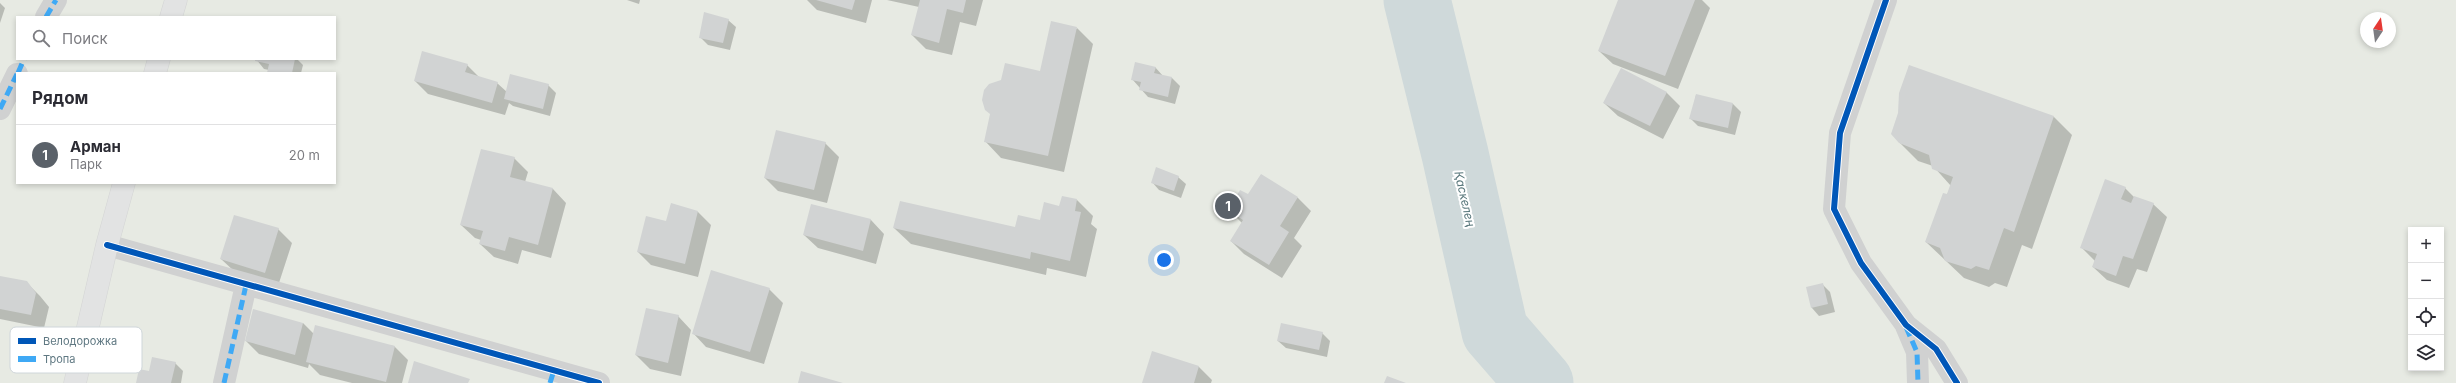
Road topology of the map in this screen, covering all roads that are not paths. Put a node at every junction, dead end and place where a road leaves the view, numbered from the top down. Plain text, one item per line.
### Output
1 (56, 0) edge
2 (176, 0) edge
3 (1886, 0) edge
4 (47, 16) edge
5 (171, 16) edge
6 (24, 60) edge
7 (159, 60) edge
8 (18, 72) edge
9 (155, 72) edge
10 (16, 76) edge
11 (0, 109) edge
12 (124, 184) edge
13 (106, 245) junction
14 (246, 285) junction
15 (1906, 325) junction
16 (88, 327) edge
17 (77, 373) edge
18 (552, 377) edge
19 (75, 383) edge
20 (224, 383) edge
21 (599, 383) edge
22 (1918, 383) edge
23 (1957, 383) edge

1 - 4 street
2 - 5 street
3 - 15 street
6 - 8 street
7 - 9 street
10 - 11 street
12 - 13 street
13 - 14 street
13 - 16 street
14 - 18 street
14 - 20 street
15 - 22 street
15 - 23 street
17 - 19 street
18 - 21 street

